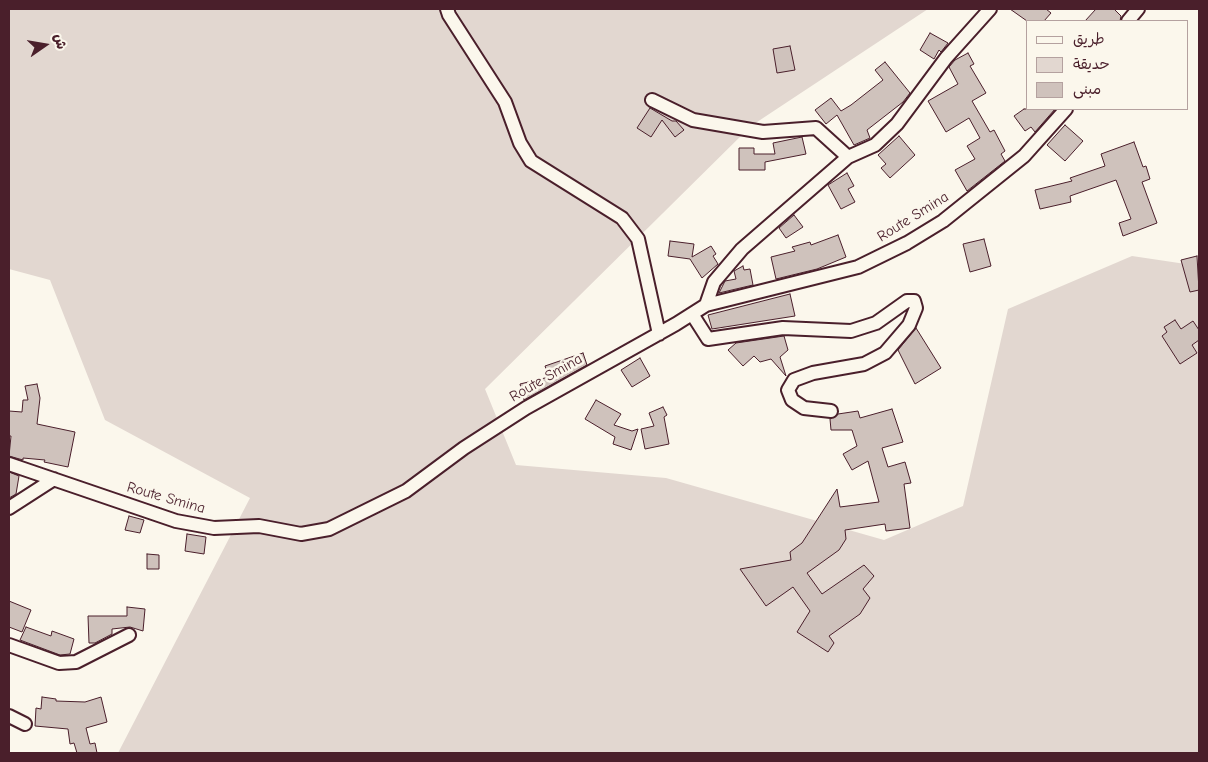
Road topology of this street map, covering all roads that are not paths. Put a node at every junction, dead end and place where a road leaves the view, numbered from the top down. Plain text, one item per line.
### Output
1 (447, 9) edge
2 (990, 9) edge
3 (1138, 9) edge
4 (1129, 20) edge
5 (652, 100) dead end
6 (1065, 110) edge
7 (848, 157) junction
8 (706, 304) junction
9 (692, 314) junction
10 (659, 334) junction
11 (831, 411) dead end
12 (9, 464) edge
13 (54, 479) junction
14 (9, 508) edge
15 (129, 635) dead end
16 (9, 645) edge
17 (9, 716) edge
18 (26, 724) dead end

1 - 10 street
2 - 7 street
3 - 4 street
5 - 7 street
6 - 8 street, Route Smina
7 - 8 street
8 - 9 street, Route Smina
9 - 10 street, Route Smina
9 - 11 street
10 - 13 street, Route Smina
12 - 13 street, Route Smina
13 - 14 street
15 - 16 street
17 - 18 street

